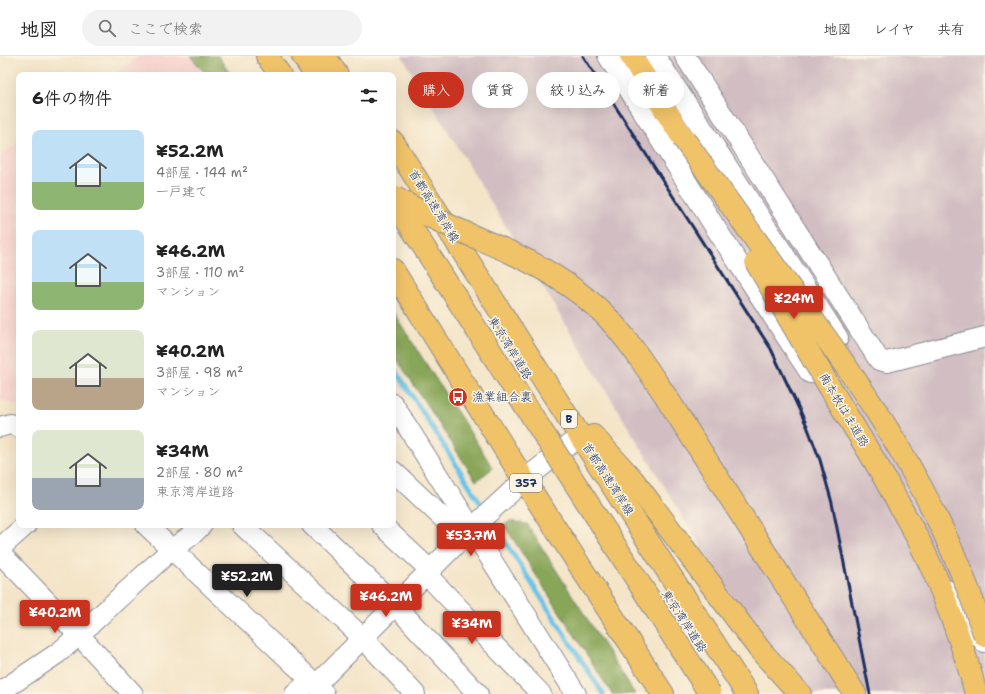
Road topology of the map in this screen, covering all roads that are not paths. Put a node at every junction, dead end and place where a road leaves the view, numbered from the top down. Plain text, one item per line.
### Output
1 (263, 56) edge
2 (267, 56) edge
3 (303, 56) edge
4 (325, 56) edge
5 (339, 56) edge
6 (608, 56) edge
7 (631, 56) edge
8 (655, 56) edge
9 (685, 56) edge
10 (272, 72) edge
11 (278, 72) edge
12 (313, 72) edge
13 (335, 72) edge
14 (349, 72) edge
15 (683, 138) junction
16 (396, 147) edge
17 (396, 168) edge
18 (396, 200) edge
19 (396, 203) edge
20 (396, 275) edge
21 (985, 337) edge
22 (549, 388) junction
23 (396, 409) edge
24 (16, 426) edge
25 (0, 427) edge
26 (570, 444) junction
27 (396, 474) edge
28 (524, 480) junction
29 (23, 528) edge
30 (149, 528) edge
31 (199, 528) edge
32 (245, 528) edge
33 (315, 528) edge
34 (385, 528) edge
35 (467, 533) junction
36 (0, 548) edge
37 (172, 550) junction
38 (0, 553) edge
39 (428, 572) junction
40 (395, 605) junction
41 (79, 635) junction
42 (363, 638) junction
43 (985, 642) edge
44 (317, 686) edge
45 (0, 693) edge
46 (133, 694) edge
47 (295, 694) edge
48 (415, 694) edge
49 (478, 694) edge
50 (541, 694) edge
51 (576, 694) edge
52 (663, 694) edge
53 (710, 694) edge
54 (730, 694) edge
55 (747, 694) edge
56 (800, 694) edge
57 (855, 694) edge
58 (976, 694) edge

1 - 10 highway
2 - 11 highway
3 - 12 highway
4 - 13 highway
5 - 14 highway
6 - 43 street
7 - 15 highway, 南本牧はま道路
8 - 43 street
9 - 21 street
15 - 43 highway, 南本牧はま道路, bridge
15 - 58 highway, 南本牧はま道路, bridge
16 - 22 highway, 首都高速湾岸線 / B, bridge
17 - 26 highway, 東京湾岸道路
18 - 57 highway, bridge
19 - 53 highway, B, bridge
20 - 28 highway, 357
22 - 55 highway, 首都高速湾岸線 / B
22 - 56 highway
23 - 35 street
24 - 25 street
26 - 28 street
26 - 54 highway, 東京湾岸道路
27 - 35 street
28 - 35 street
28 - 52 highway, 357
29 - 36 street
30 - 37 street
31 - 37 street
32 - 42 street
33 - 40 street
34 - 39 street
35 - 39 street
35 - 51 street
37 - 41 street
37 - 44 street
38 - 41 street
39 - 40 street
39 - 50 street
40 - 42 street
40 - 49 street
41 - 45 street
41 - 46 street
42 - 44 street
42 - 48 street
44 - 47 street

